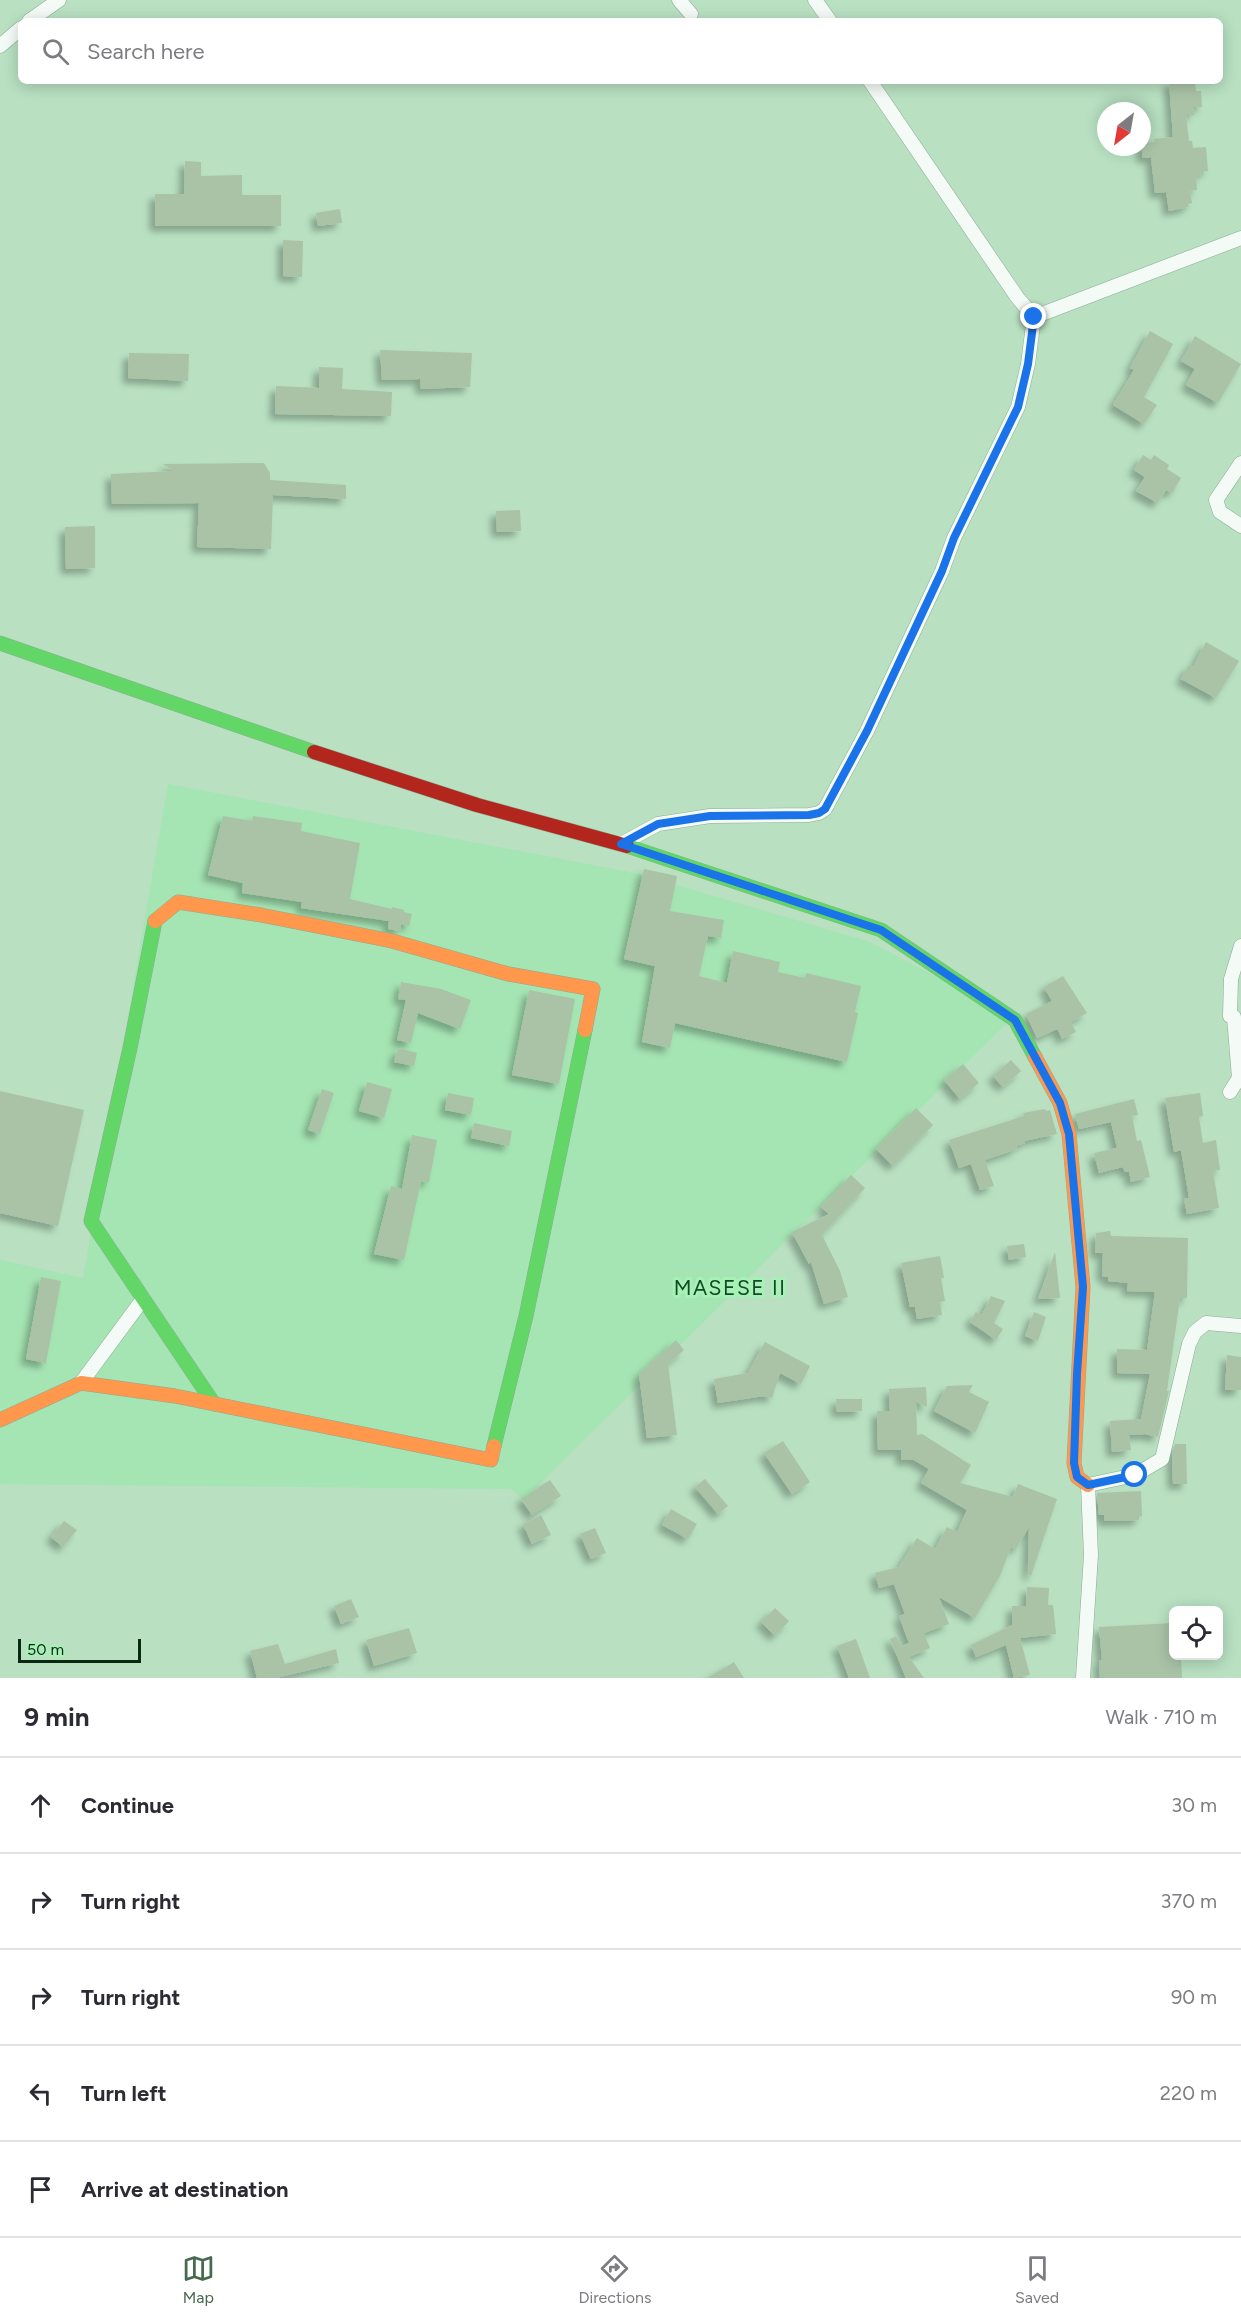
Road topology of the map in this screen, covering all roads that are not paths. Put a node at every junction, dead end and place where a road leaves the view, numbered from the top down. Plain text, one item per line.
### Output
1 (59, 0) edge
2 (679, 0) edge
3 (816, 0) edge
4 (691, 14) dead end
5 (33, 18) edge
6 (828, 18) edge
7 (18, 31) edge
8 (0, 46) edge
9 (872, 84) edge
10 (1241, 237) edge
11 (1034, 317) junction
12 (1241, 463) edge
13 (1241, 526) edge
14 (0, 643) edge
15 (621, 844) junction
16 (1241, 946) edge
17 (1230, 1092) dead end
18 (143, 1299) junction
19 (1241, 1326) edge
20 (81, 1383) junction
21 (214, 1404) junction
22 (0, 1420) edge
23 (1088, 1485) junction
24 (1083, 1678) edge

1 - 5 street
2 - 4 street
3 - 6 street
7 - 8 street
9 - 11 street
10 - 11 street
11 - 15 street
12 - 13 street
14 - 15 street
15 - 23 street
16 - 17 street
18 - 20 street
18 - 21 street
18 - 21 street
19 - 23 street
20 - 21 street
20 - 22 street
23 - 24 street

